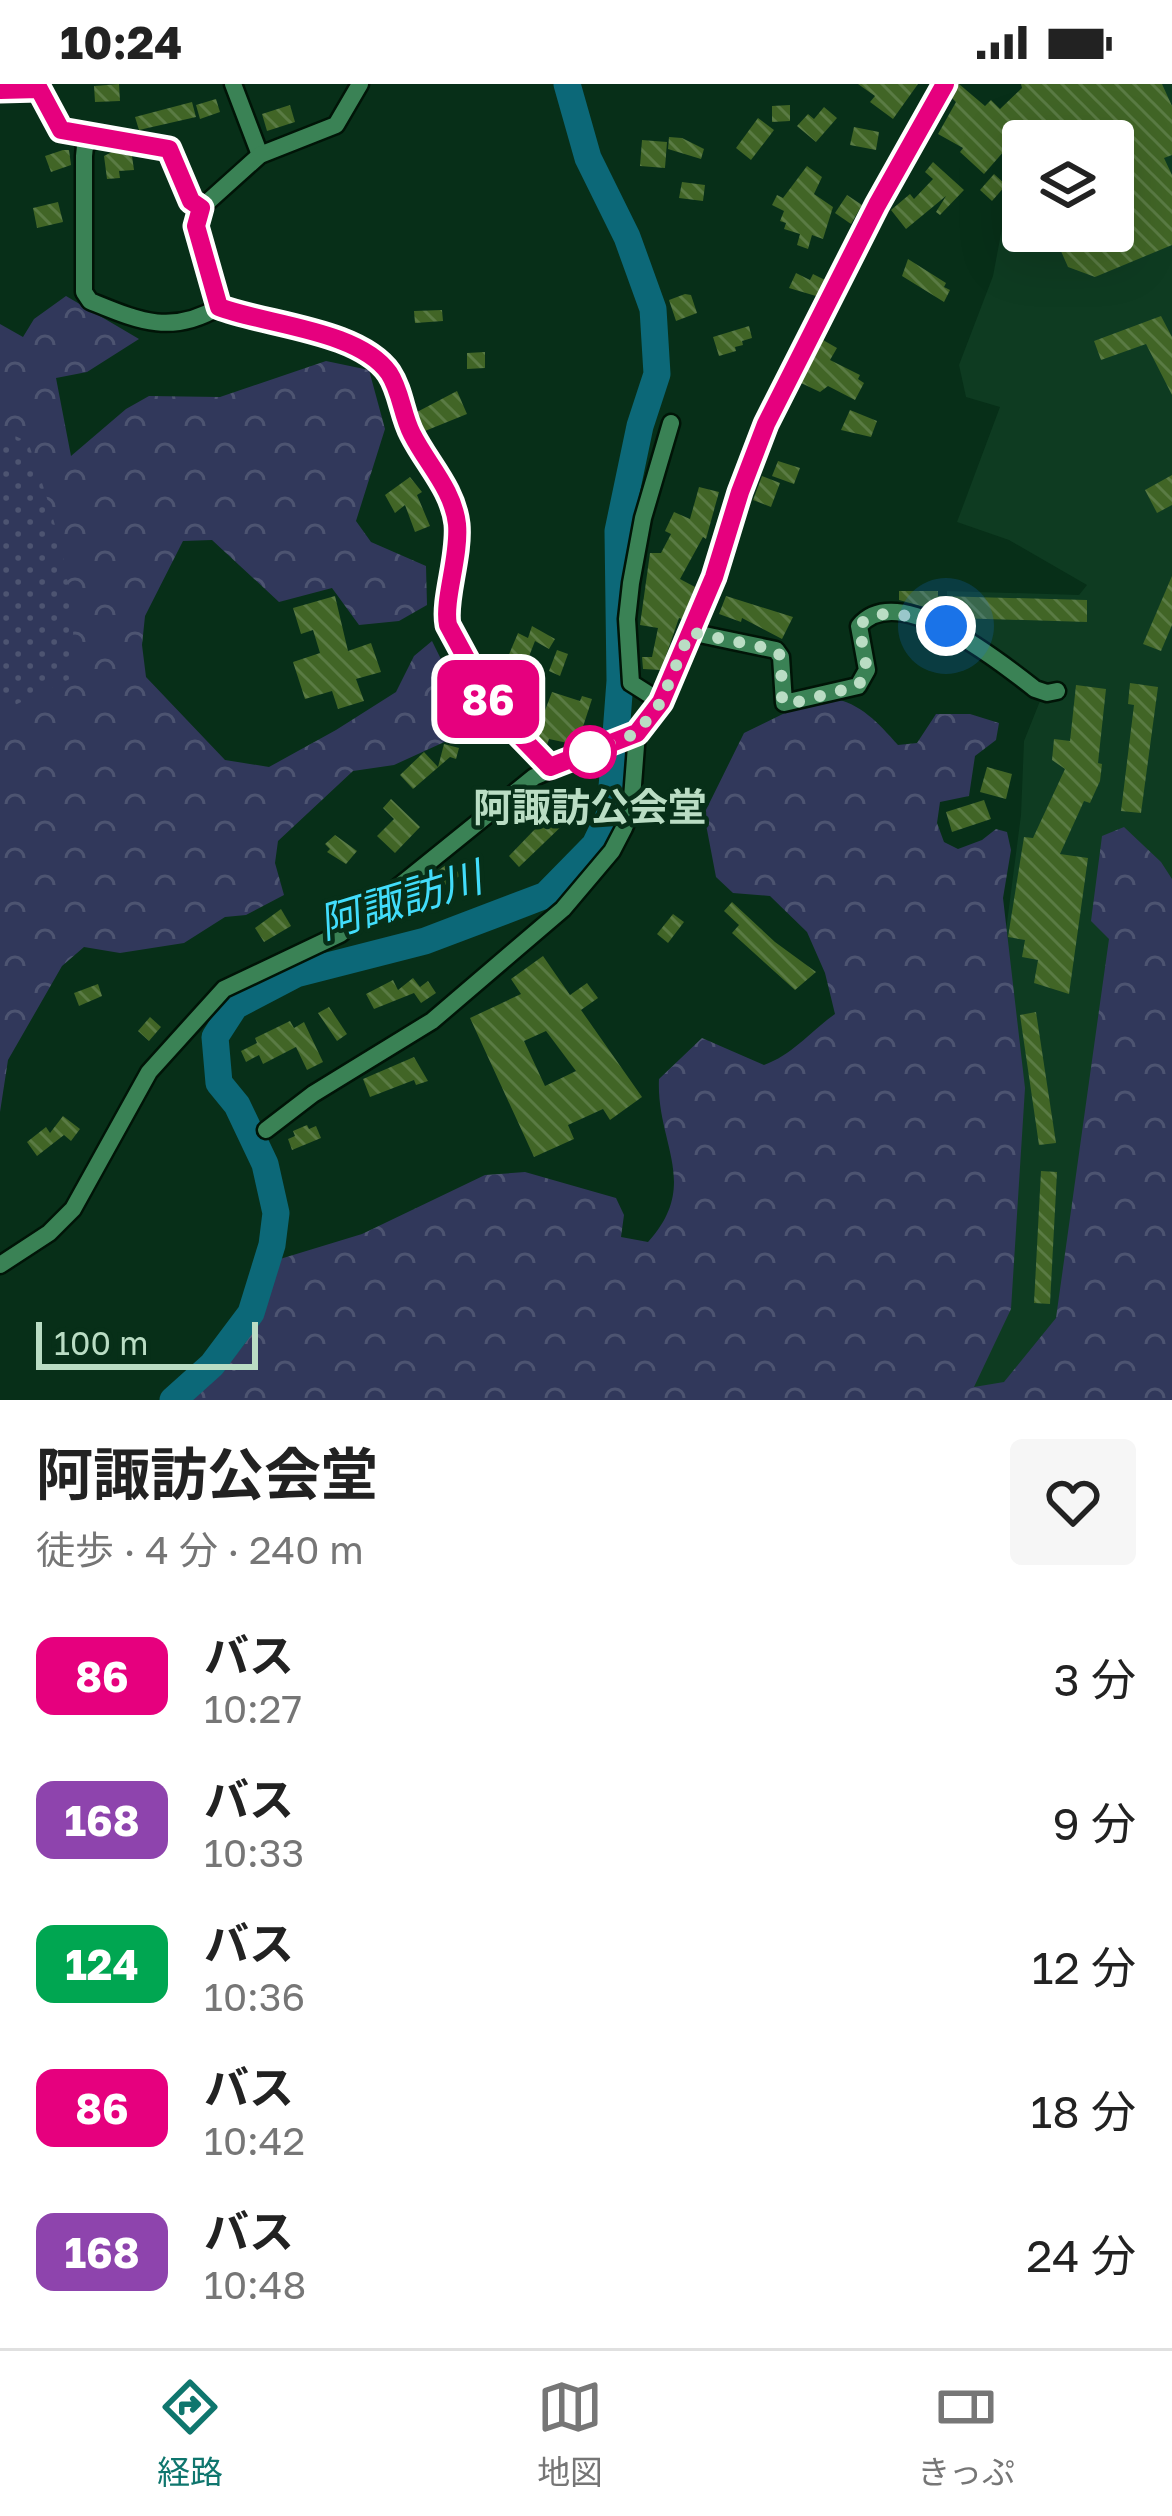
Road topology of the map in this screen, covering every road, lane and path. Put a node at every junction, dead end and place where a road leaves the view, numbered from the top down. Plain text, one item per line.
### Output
1 (233, 84) edge
2 (360, 84) edge
3 (945, 84) edge
4 (0, 90) edge
5 (99, 135) junction
6 (260, 155) junction
7 (201, 208) junction
8 (219, 307) junction
9 (671, 423) dead end
10 (690, 632) junction
11 (1057, 691) dead end
12 (661, 702) junction
13 (630, 736) junction
14 (550, 767) junction
15 (266, 1130) dead end
16 (0, 1265) edge

1 - 6 street
2 - 6 street
3 - 10 street
4 - 5 street
5 - 7 street
5 - 8 street
6 - 7 street
7 - 8 street
8 - 14 street
9 - 12 street
10 - 11 street
10 - 12 street
12 - 13 street
13 - 14 street
13 - 15 street
14 - 16 street

